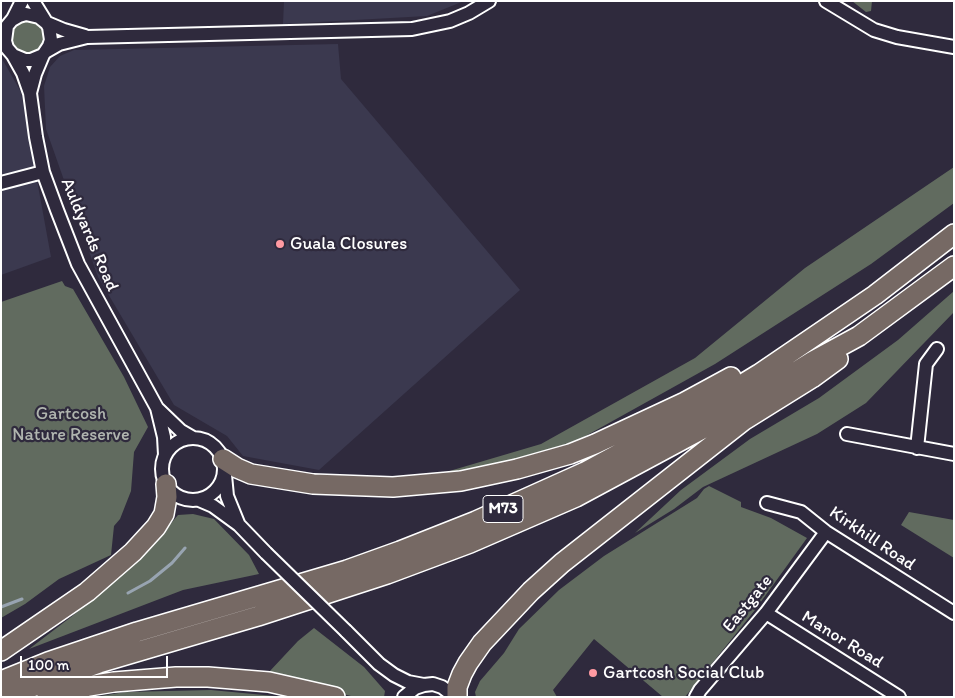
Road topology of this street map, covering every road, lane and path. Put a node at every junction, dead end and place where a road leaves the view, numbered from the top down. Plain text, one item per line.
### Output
1 (22, 1) edge
2 (33, 1) edge
3 (489, 1) edge
4 (826, 1) edge
5 (45, 21) junction
6 (9, 22) edge
7 (87, 37) junction
8 (954, 47) edge
9 (8, 52) edge
10 (44, 53) junction
11 (30, 93) junction
12 (43, 172) junction
13 (1, 183) edge
14 (954, 233) edge
15 (948, 271) edge
16 (938, 349) dead end
17 (157, 408) junction
18 (847, 434) dead end
19 (193, 438) junction
20 (918, 448) junction
21 (954, 454) edge
22 (165, 455) junction
23 (224, 466) junction
24 (166, 484) junction
25 (199, 500) junction
26 (767, 503) dead end
27 (239, 525) junction
28 (826, 532) junction
29 (766, 613) junction
30 (954, 613) edge
31 (1, 651) edge
32 (379, 664) junction
33 (1, 681) edge
34 (424, 685) junction
35 (897, 696) edge
36 (4, 697) edge
37 (47, 697) edge
38 (335, 697) edge
39 (398, 697) edge
40 (404, 697) edge
41 (456, 697) edge
42 (696, 697) edge

1 - 6 street
2 - 5 street
3 - 7 street
4 - 8 street
5 - 6 street
5 - 7 street
5 - 10 street
6 - 9 street
7 - 10 street
9 - 10 street
9 - 11 street, Auldyards Road
10 - 11 street, Auldyards Road
11 - 12 street, Auldyards Road
12 - 13 street
12 - 17 street, Auldyards Road
14 - 23 highway
14 - 33 highway, M73
15 - 36 highway, M73
15 - 41 highway
16 - 20 street
17 - 19 street, Auldyards Road
17 - 22 street, Auldyards Road
18 - 20 street
19 - 22 street
19 - 23 street
20 - 21 street
22 - 24 street
23 - 25 street
23 - 27 street
24 - 25 street
24 - 31 highway
25 - 27 street
26 - 28 street, Kirkhill Road
27 - 32 street, bridge
28 - 29 street, Eastgate
28 - 30 street, Kirkhill Road
29 - 35 street, Manor Road
29 - 42 street, Eastgate
32 - 34 street
32 - 39 street
34 - 40 street
34 - 41 street
37 - 38 highway

